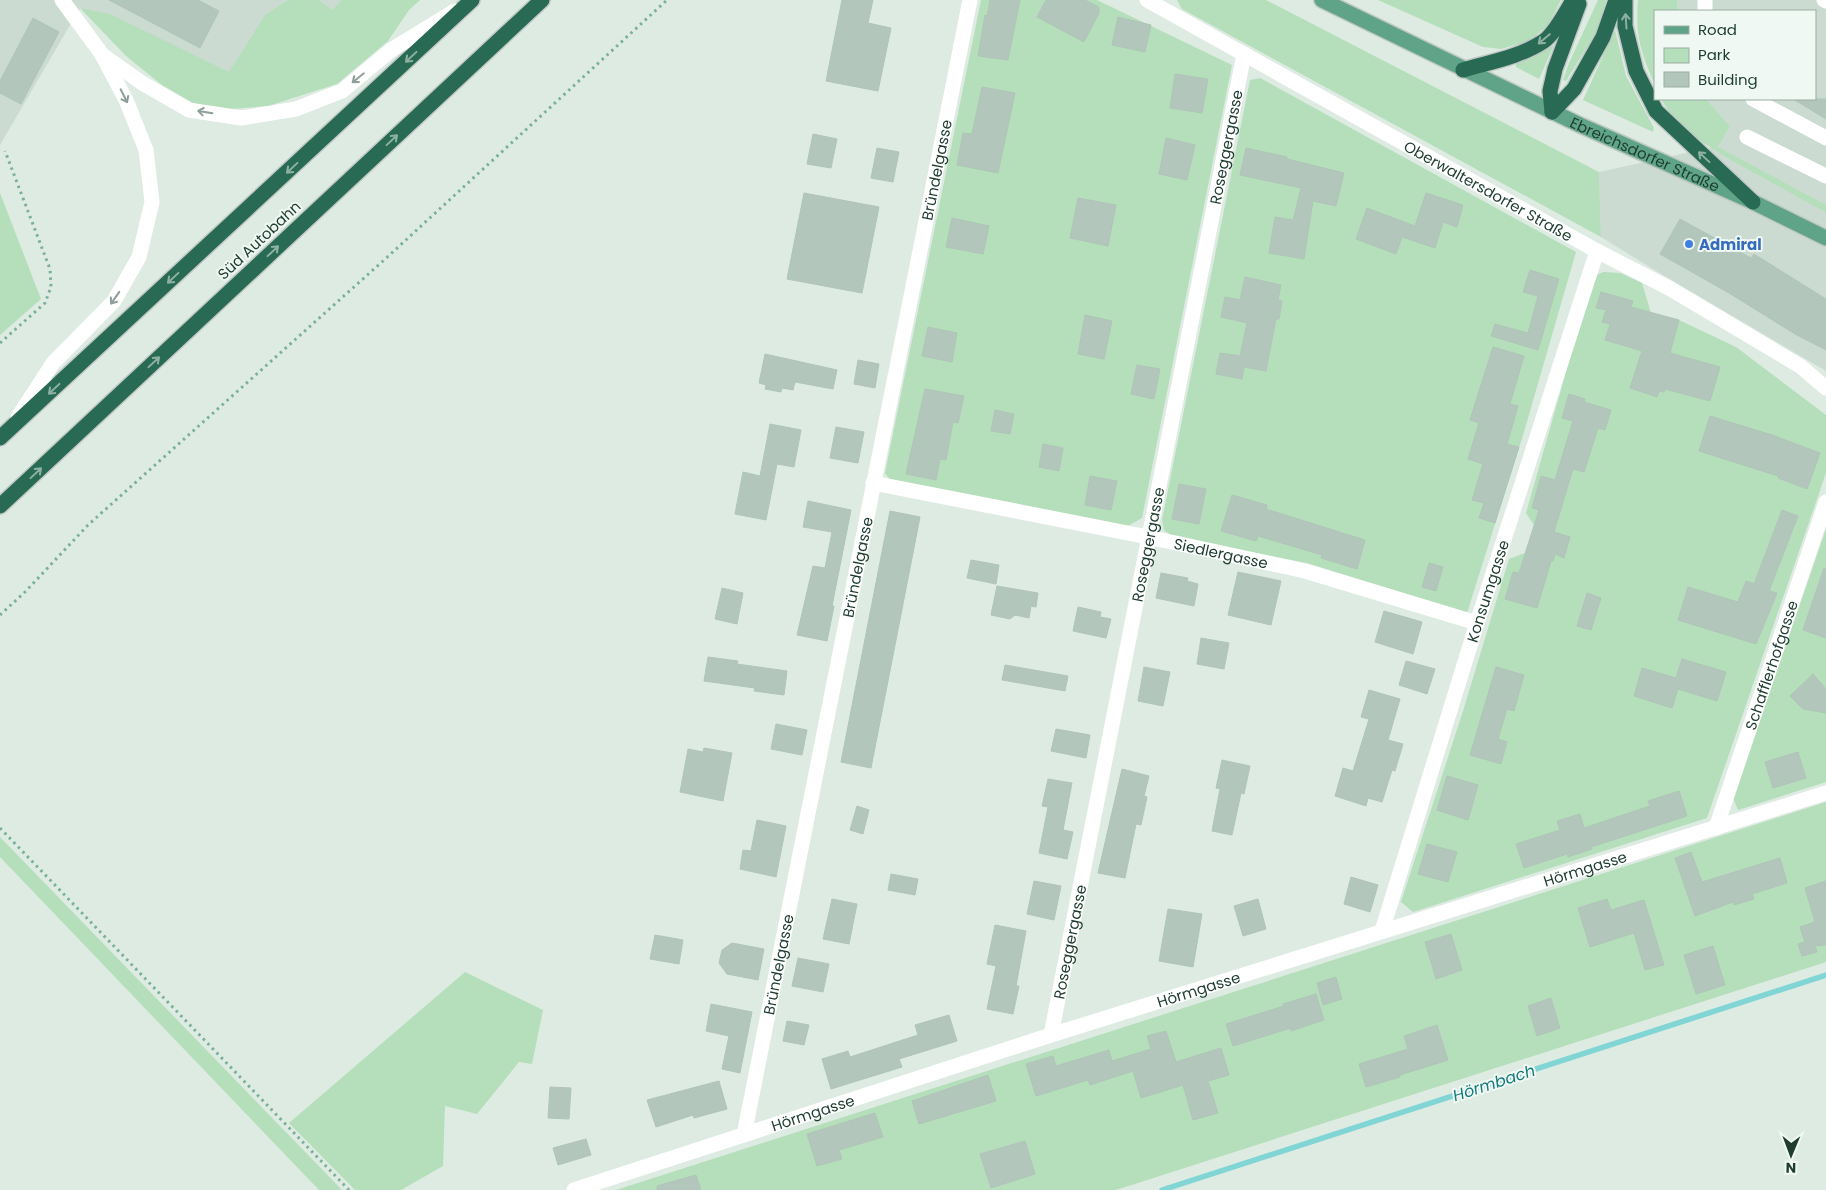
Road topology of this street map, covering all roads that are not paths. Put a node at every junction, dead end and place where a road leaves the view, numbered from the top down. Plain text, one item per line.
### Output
1 (62, 0) edge
2 (542, 0) edge
3 (970, 0) edge
4 (1147, 0) edge
5 (1322, 0) edge
6 (1573, 0) edge
7 (1580, 0) edge
8 (1616, 0) edge
9 (1625, 0) edge
10 (471, 1) edge
11 (101, 53) junction
12 (1244, 54) junction
13 (1463, 70) junction
14 (1755, 100) edge
15 (1552, 112) junction
16 (1747, 137) dead end
17 (1826, 138) edge
18 (1826, 176) edge
19 (1753, 202) junction
20 (1826, 238) edge
21 (1597, 251) junction
22 (1826, 388) edge
23 (12, 428) junction
24 (0, 438) edge
25 (873, 483) junction
26 (1826, 502) edge
27 (0, 506) edge
28 (1148, 537) junction
29 (1477, 623) junction
30 (1826, 792) edge
31 (1716, 828) junction
32 (1382, 931) junction
33 (1051, 1035) junction
34 (744, 1134) junction
35 (574, 1190) edge

1 - 11 street
27 -> 2 highway, Süd Autobahn
3 - 25 street, Bründelgasse
4 - 12 street, Oberwaltersdorfer Straße
5 - 13 main road, Ebreichsdorfer Straße
6 -> 13 highway
7 - 15 highway
8 - 15 highway
19 -> 9 highway
10 -> 11 street
10 -> 23 highway, Süd Autobahn
11 -> 23 street
12 - 21 street, Oberwaltersdorfer Straße
12 - 28 street, Roseggergasse
13 - 15 main road, Ebreichsdorfer Straße
14 - 17 street
15 - 19 main road, Ebreichsdorfer Straße
16 - 18 street
19 - 20 main road, Ebreichsdorfer Straße
21 - 22 street, Oberwaltersdorfer Straße
21 - 29 street, Konsumgasse
23 - 24 highway, Süd Autobahn
25 - 28 street, Siedlergasse
25 - 34 street, Bründelgasse
26 - 31 street, Schafflerhofgasse
28 - 29 street, Siedlergasse
28 - 33 street, Roseggergasse
29 - 32 street, Konsumgasse
30 - 31 street, Hörmgasse
31 - 32 street, Hörmgasse
32 - 33 street, Hörmgasse
33 - 34 street, Hörmgasse
34 - 35 street, Hörmgasse

